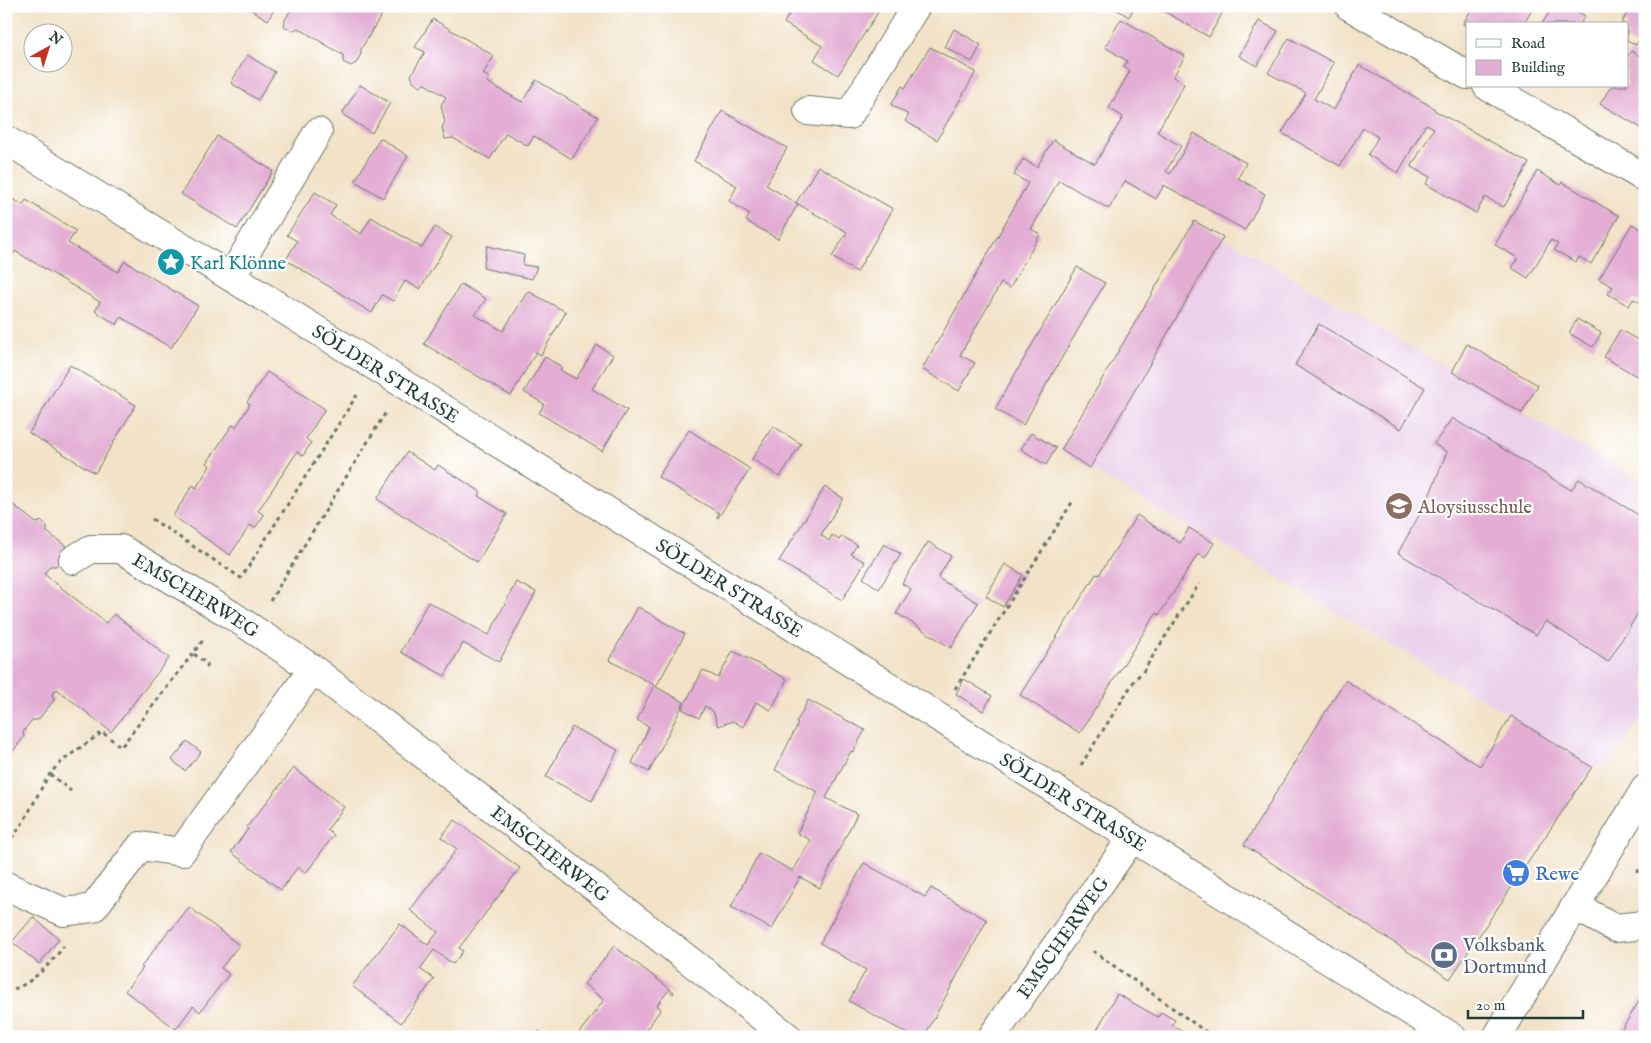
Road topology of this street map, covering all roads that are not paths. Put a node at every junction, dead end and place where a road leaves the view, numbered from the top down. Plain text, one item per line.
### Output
1 (916, 6) edge
2 (1349, 6) edge
3 (1466, 74) edge
4 (1490, 88) edge
5 (808, 111) dead end
6 (318, 132) dead end
7 (6, 140) edge
8 (1645, 178) edge
9 (232, 277) junction
10 (73, 560) dead end
11 (313, 669) junction
12 (1645, 789) edge
13 (1132, 838) junction
14 (6, 886) edge
15 (1575, 906) junction
16 (1645, 925) edge
17 (788, 1037) edge
18 (992, 1037) edge
19 (1452, 1037) edge
20 (1497, 1037) edge

1 - 5 street
2 - 3 street
4 - 8 street
6 - 9 street
7 - 9 street, SÖLDER STRASSE
9 - 13 street, SÖLDER STRASSE
10 - 11 street, EMSCHERWEG
11 - 14 street
11 - 17 street, EMSCHERWEG
12 - 15 street
13 - 18 street, EMSCHERWEG
13 - 19 street, SÖLDER STRASSE
15 - 16 street
15 - 20 street

